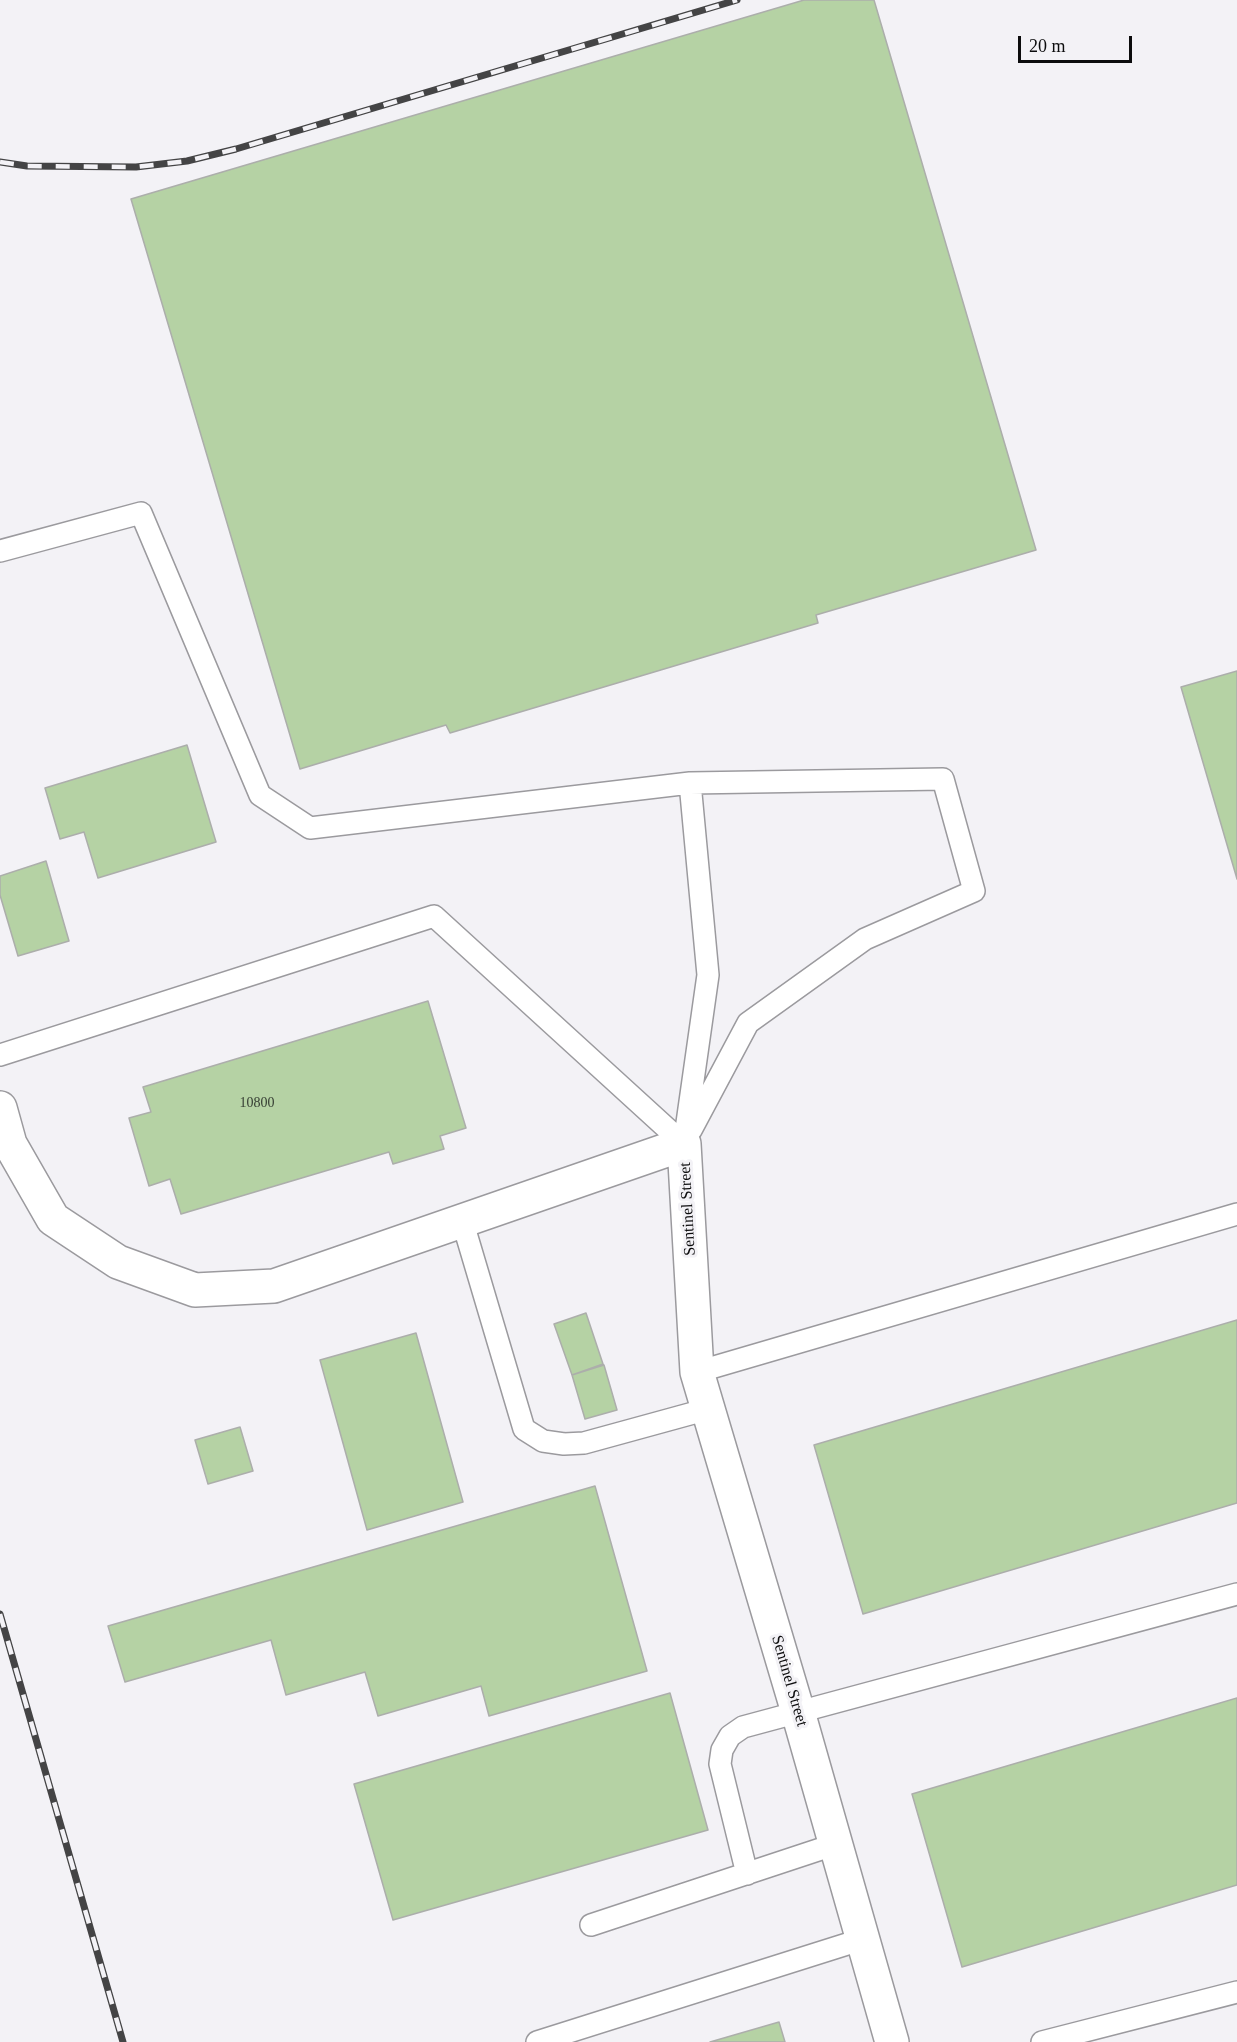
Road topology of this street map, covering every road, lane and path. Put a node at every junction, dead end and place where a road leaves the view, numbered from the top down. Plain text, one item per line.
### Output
1 (0, 551) edge
2 (690, 783) junction
3 (0, 1055) edge
4 (0, 1108) edge
5 (684, 1144) junction
6 (1237, 1214) edge
7 (462, 1220) junction
8 (697, 1372) junction
9 (708, 1409) junction
10 (1237, 1594) edge
11 (798, 1712) junction
12 (836, 1844) junction
13 (747, 1874) junction
14 (591, 1925) dead end
15 (863, 1939) junction
16 (1237, 1992) edge
17 (537, 2042) edge
18 (892, 2042) edge
19 (1042, 2042) edge

1 - 2 lane
2 - 5 lane
2 - 5 lane
3 - 5 lane
4 - 7 street, Sentinel Street
5 - 7 street, Sentinel Street
5 - 8 street, Sentinel Street
6 - 8 lane
7 - 9 lane
8 - 9 street, Sentinel Street
9 - 11 street, Sentinel Street
10 - 11 lane
11 - 12 street, Sentinel Street
11 - 13 lane
12 - 13 lane
12 - 15 street, Sentinel Street
13 - 14 lane
15 - 17 lane
15 - 18 street, Sentinel Street
16 - 19 lane

